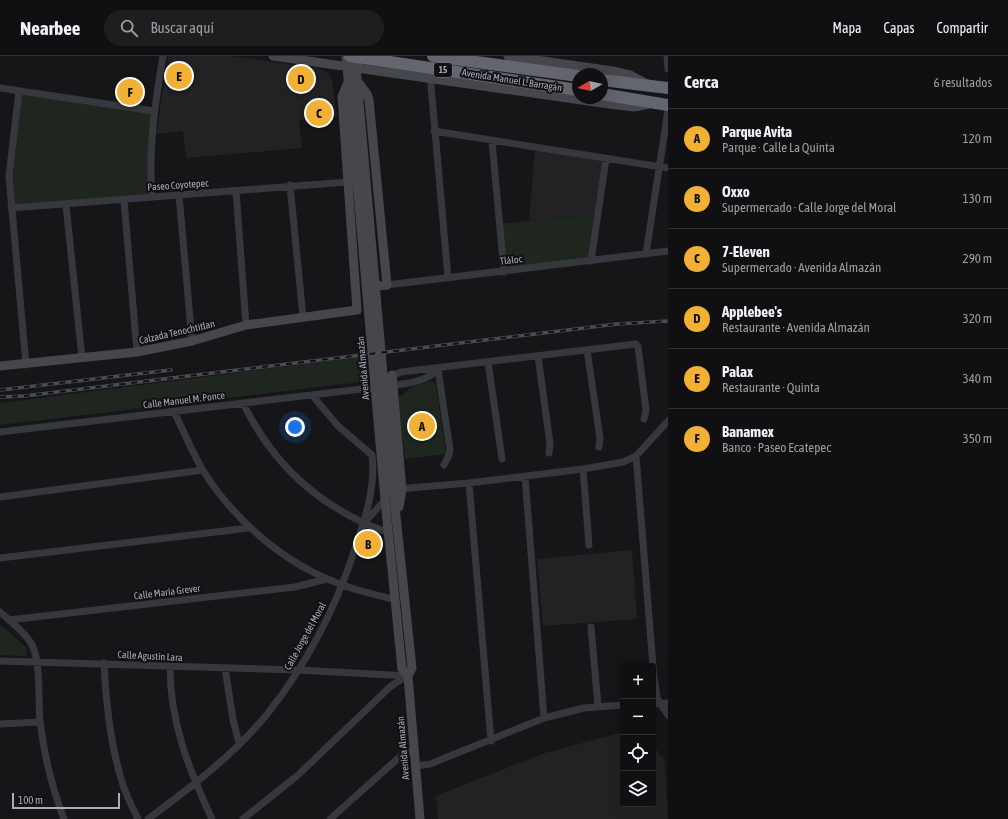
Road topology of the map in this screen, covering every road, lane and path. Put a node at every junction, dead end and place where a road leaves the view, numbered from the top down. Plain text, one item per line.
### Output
1 (163, 56) edge
2 (272, 56) edge
3 (346, 56) edge
4 (355, 56) edge
5 (429, 56) edge
6 (433, 56) edge
7 (508, 56) edge
8 (667, 56) edge
9 (351, 64) edge
10 (668, 69) edge
11 (572, 75) edge
12 (430, 80) junction
13 (608, 81) edge
14 (353, 82) junction
15 (650, 86) junction
16 (0, 88) edge
17 (668, 88) edge
18 (572, 89) edge
19 (19, 91) junction
20 (608, 95) edge
21 (662, 104) edge
22 (668, 110) edge
23 (154, 111) junction
24 (356, 116) junction
25 (434, 132) junction
26 (492, 141) junction
27 (606, 159) junction
28 (660, 166) junction
29 (668, 168) edge
30 (348, 182) junction
31 (290, 185) junction
32 (236, 191) junction
33 (178, 195) junction
34 (152, 197) junction
35 (124, 200) junction
36 (66, 205) junction
37 (11, 208) junction
38 (383, 242) junction
39 (353, 245) junction
40 (668, 252) edge
41 (646, 254) junction
42 (591, 261) junction
43 (504, 272) junction
44 (448, 278) junction
45 (387, 285) junction
46 (356, 288) junction
47 (303, 317) junction
48 (246, 325) junction
49 (192, 341) junction
50 (588, 350) junction
51 (137, 352) junction
52 (538, 356) junction
53 (82, 358) junction
54 (488, 362) junction
55 (26, 365) junction
56 (0, 366) edge
57 (438, 369) junction
58 (392, 375) junction
59 (393, 386) junction
60 (371, 388) junction
61 (312, 395) junction
62 (244, 403) junction
63 (174, 412) junction
64 (644, 419) dead end
65 (668, 421) edge
66 (0, 432) edge
67 (599, 447) dead end
68 (549, 453) dead end
69 (636, 456) junction
70 (502, 459) dead end
71 (444, 465) dead end
72 (583, 469) junction
73 (203, 470) junction
74 (525, 476) junction
75 (469, 483) junction
76 (396, 488) junction
77 (0, 497) edge
78 (385, 498) junction
79 (364, 523) junction
80 (249, 528) junction
81 (389, 533) junction
82 (589, 545) dead end
83 (0, 558) edge
84 (328, 579) junction
85 (343, 586) junction
86 (396, 600) junction
87 (0, 612) edge
88 (9, 620) junction
89 (591, 628) dead end
90 (0, 661) edge
91 (36, 662) junction
92 (653, 663) edge
93 (104, 664) junction
94 (170, 667) junction
95 (225, 668) junction
96 (299, 670) junction
97 (408, 676) junction
98 (656, 703) edge
99 (668, 703) edge
100 (620, 705) edge
101 (598, 706) junction
102 (668, 715) edge
103 (544, 718) junction
104 (40, 722) junction
105 (0, 724) edge
106 (491, 741) junction
107 (239, 743) junction
108 (414, 751) junction
109 (415, 766) junction
110 (195, 784) junction
111 (64, 819) edge
112 (138, 819) edge
113 (148, 819) edge
114 (212, 819) edge
115 (243, 819) edge
116 (330, 819) edge
117 (420, 819) edge

1 - 23 street
2 - 9 main road
3 - 9 main road, Avenida Almazán
4 - 9 main road, Avenida Almazán
5 - 12 street
6 - 11 highway, Avenida Manuel L. Barragán / 15
7 - 15 main road
8 - 10 street
9 - 12 main road
9 - 14 main road, Avenida Almazán
9 - 18 highway, Avenida Manuel L. Barragán / 15
12 - 21 main road
12 - 25 street
13 - 15 highway
14 - 24 main road, Avenida Almazán
14 - 30 main road
14 - 38 main road
15 - 17 highway
16 - 19 street
19 - 23 street
19 - 37 street
20 - 21 highway
22 - 28 street
23 - 34 street
24 - 76 main road, Avenida Almazán
24 - 78 main road, Avenida Almazán
25 - 26 street
25 - 44 street
26 - 27 street
26 - 43 street
27 - 28 street
27 - 42 street
28 - 29 street
28 - 41 street
30 - 31 street, Paseo Coyotepec
30 - 39 main road
31 - 32 street, Paseo Coyotepec
31 - 47 street
32 - 33 street, Paseo Coyotepec
32 - 48 street
33 - 34 street, Paseo Coyotepec
33 - 49 street
34 - 35 street, Paseo Coyotepec
35 - 36 street, Paseo Coyotepec
35 - 51 street
36 - 37 street, Paseo Coyotepec
36 - 53 street
37 - 55 street
38 - 39 main road
38 - 45 main road
39 - 46 main road
40 - 41 street, Tláloc
41 - 42 street, Tláloc
42 - 43 street, Tláloc
43 - 44 street, Tláloc
44 - 45 street, Tláloc
45 - 46 main road, Tláloc
46 - 47 main road, Calzada Tenochtitlan
47 - 48 main road, Calzada Tenochtitlan
48 - 49 main road, Calzada Tenochtitlan
49 - 51 main road, Calzada Tenochtitlan
50 - 52 street
50 - 64 street
50 - 67 street
51 - 53 main road, Calzada Tenochtitlan
52 - 54 street
52 - 68 street
53 - 55 main road, Calzada Tenochtitlan
54 - 57 street
54 - 70 street
55 - 56 main road, Calzada Tenochtitlan
57 - 58 street
57 - 59 street, Calle Manuel M. Ponce
57 - 71 street
58 - 59 main road
58 - 60 street, Calle Manuel M. Ponce
59 - 60 street, Calle Manuel M. Ponce
59 - 76 main road
60 - 61 street, Calle Manuel M. Ponce
61 - 62 street, Calle Manuel M. Ponce
61 - 79 street, Calle Jorge del Moral
62 - 63 street, Calle Manuel M. Ponce
62 - 79 street
63 - 66 street, Calle Manuel M. Ponce
63 - 73 street
65 - 69 street
69 - 72 street
69 - 92 street
72 - 74 street
72 - 82 street
73 - 77 street
73 - 80 street
74 - 75 street
74 - 103 street
75 - 76 street
75 - 106 street
76 - 97 main road, Avenida Almazán
78 - 79 street
78 - 81 main road, Avenida Almazán
79 - 81 street
79 - 85 street, Calle Jorge del Moral
80 - 83 street
80 - 84 street
81 - 86 main road, Avenida Almazán
84 - 85 street
84 - 88 street, Calle María Grever
85 - 86 street
85 - 96 street, Calle Jorge del Moral
86 - 97 main road, Avenida Almazán
87 - 88 street
88 - 91 street
89 - 101 street
90 - 91 street, Calle Agustín Lara
91 - 93 street, Calle Agustín Lara
91 - 104 street
93 - 94 street, Calle Agustín Lara
93 - 112 street
94 - 95 street, Calle Agustín Lara
94 - 110 street
95 - 96 street, Calle Agustín Lara
95 - 107 street
96 - 97 street, Calle Agustín Lara
96 - 107 street, Calle Jorge del Moral
97 - 108 main road, Avenida Almazán
97 - 115 street
98 - 99 street
98 - 102 street
100 - 101 street
101 - 103 street
103 - 106 street
104 - 105 street
104 - 111 street
106 - 109 street
107 - 110 street, Calle Jorge del Moral
108 - 109 main road, Avenida Almazán
108 - 116 street
109 - 117 main road, Avenida Almazán
110 - 113 street, Calle Jorge del Moral
110 - 114 street

